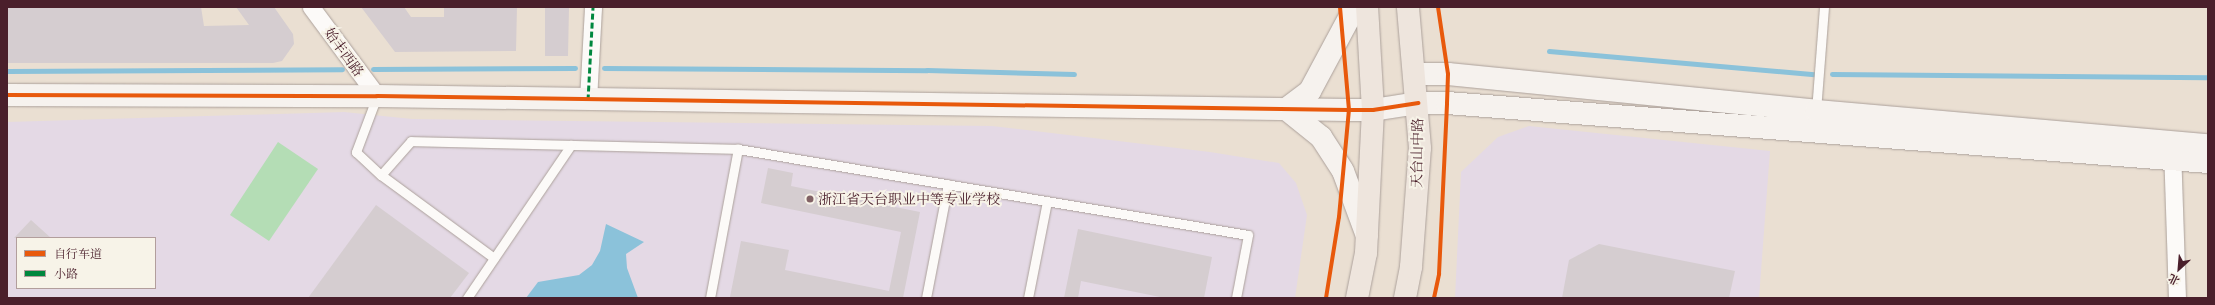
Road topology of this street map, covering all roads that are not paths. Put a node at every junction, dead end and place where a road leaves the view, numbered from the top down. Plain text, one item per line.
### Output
1 (311, 7) edge
2 (594, 7) edge
3 (1355, 7) edge
4 (1367, 7) edge
5 (1408, 7) edge
6 (1824, 7) edge
7 (1415, 74) junction
8 (7, 95) edge
9 (377, 96) junction
10 (588, 100) junction
11 (1418, 103) junction
12 (1286, 109) junction
13 (1373, 110) junction
14 (1816, 111) junction
15 (571, 145) junction
16 (2208, 145) edge
17 (738, 150) junction
18 (2172, 151) junction
19 (2208, 162) edge
20 (381, 175) junction
21 (948, 184) junction
22 (1047, 201) junction
23 (1367, 236) junction
24 (494, 258) junction
25 (467, 298) edge
26 (710, 298) edge
27 (926, 298) edge
28 (1028, 298) edge
29 (1236, 298) edge
30 (1357, 298) edge
31 (1405, 298) edge
32 (2176, 298) edge

1 - 9 street, 始丰西路
2 - 10 street
3 - 12 street
4 - 13 main road
5 - 7 main road, 天台山中路
6 - 14 lane
7 - 11 main road, 天台山中路
7 - 14 street
8 - 9 street
9 - 10 street
9 - 20 lane
10 - 12 street
11 - 13 street
11 - 18 street
11 - 31 main road, 天台山中路
12 - 13 street
12 - 23 street
13 - 23 main road
14 - 18 street
15 - 17 lane
15 - 20 lane
15 - 24 lane
16 - 18 street
17 - 21 lane
17 - 26 lane
18 - 19 street
18 - 32 street
20 - 24 lane
21 - 22 lane
21 - 27 lane
22 - 28 lane
22 - 29 lane
23 - 30 main road
24 - 25 lane

